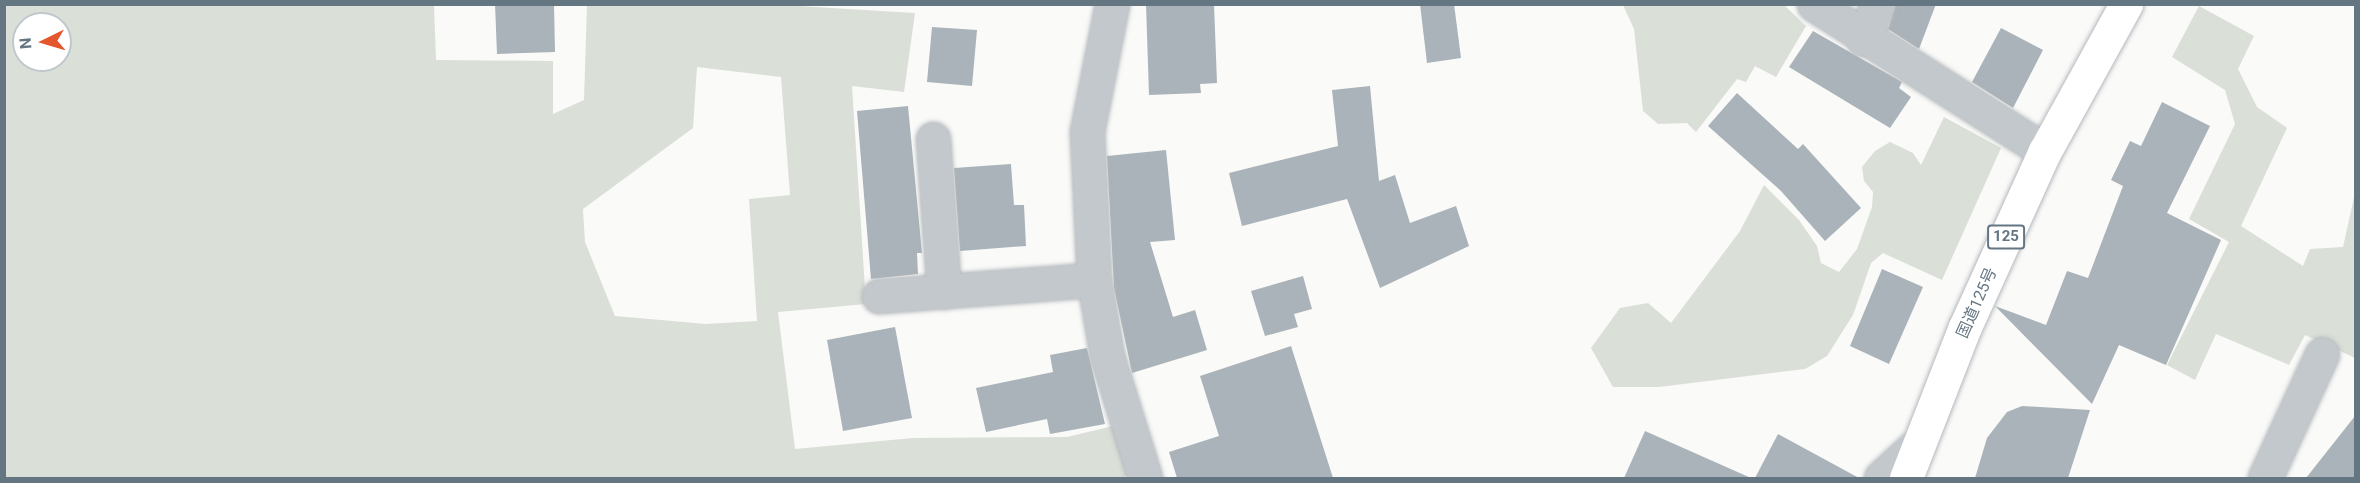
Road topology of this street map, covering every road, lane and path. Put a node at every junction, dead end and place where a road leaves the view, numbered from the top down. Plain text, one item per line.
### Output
1 (1112, 4) edge
2 (1814, 4) edge
3 (1878, 4) edge
4 (2126, 4) edge
5 (1863, 39) junction
6 (933, 139) dead end
7 (2045, 151) junction
8 (1094, 280) junction
9 (944, 292) junction
10 (879, 296) dead end
11 (2322, 354) dead end
12 (1915, 447) junction
13 (1145, 478) edge
14 (1881, 478) edge
15 (1906, 478) edge
16 (2265, 478) edge

1 - 8 street
2 - 5 street
3 - 5 street
4 - 7 highway, 国道125号 / 125
5 - 7 street
6 - 9 street
7 - 12 highway, 国道125号 / 125
8 - 9 street
8 - 13 street
9 - 10 street
11 - 16 street
12 - 14 street
12 - 15 highway, 国道125号 / 125

